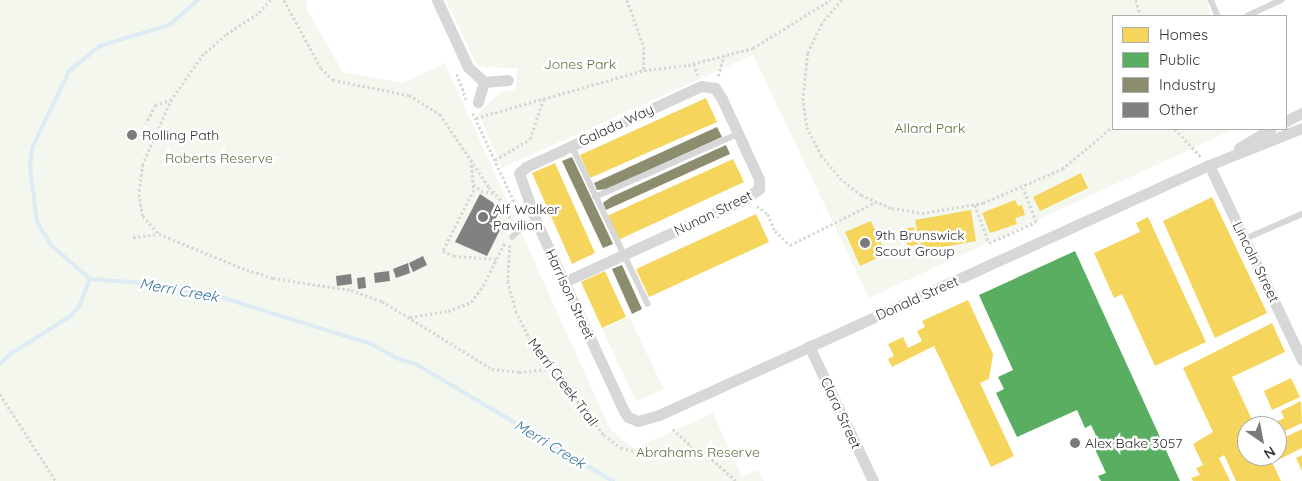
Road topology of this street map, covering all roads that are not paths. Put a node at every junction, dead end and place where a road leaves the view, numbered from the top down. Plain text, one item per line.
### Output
1 (437, 0) edge
2 (1210, 0) edge
3 (1282, 0) edge
4 (1218, 15) edge
5 (1249, 15) edge
6 (508, 80) dead end
7 (484, 82) junction
8 (715, 88) joint
9 (473, 106) road end
10 (1302, 113) edge
11 (1287, 120) edge
12 (1302, 128) edge
13 (1269, 130) edge
14 (738, 134) junction
15 (572, 146) junction
16 (1209, 165) junction
17 (519, 174) joint
18 (595, 197) junction
19 (1302, 214) edge
20 (536, 221) junction
21 (512, 237) road end
22 (1245, 239) junction
23 (625, 254) junction
24 (564, 282) junction
25 (648, 304) dead end
26 (809, 346) junction
27 (1302, 360) edge
28 (625, 414) joint
29 (873, 481) edge

1 - 7 street
2 - 4 lane
3 - 5 lane
6 - 7 street
7 - 9 street
8 - 14 street, Nunan Street
8 - 15 street, Galada Way
10 - 11 street
12 - 16 street, Donald Street
13 - 16 street, Donald Street
14 - 18 lane
14 - 23 street, Nunan Street
15 - 17 street, Galada Way
15 - 18 lane
16 - 22 street, Lincoln Street
16 - 26 street, Donald Street
17 - 20 street, Harrison Street
18 - 23 lane
19 - 22 lane
20 - 21 lane
20 - 24 street, Harrison Street
22 - 27 street, Lincoln Street
23 - 24 street, Nunan Street
23 - 25 lane
24 - 28 street, Harrison Street
26 - 28 street, Donald Street
26 - 29 street, Clara Street

